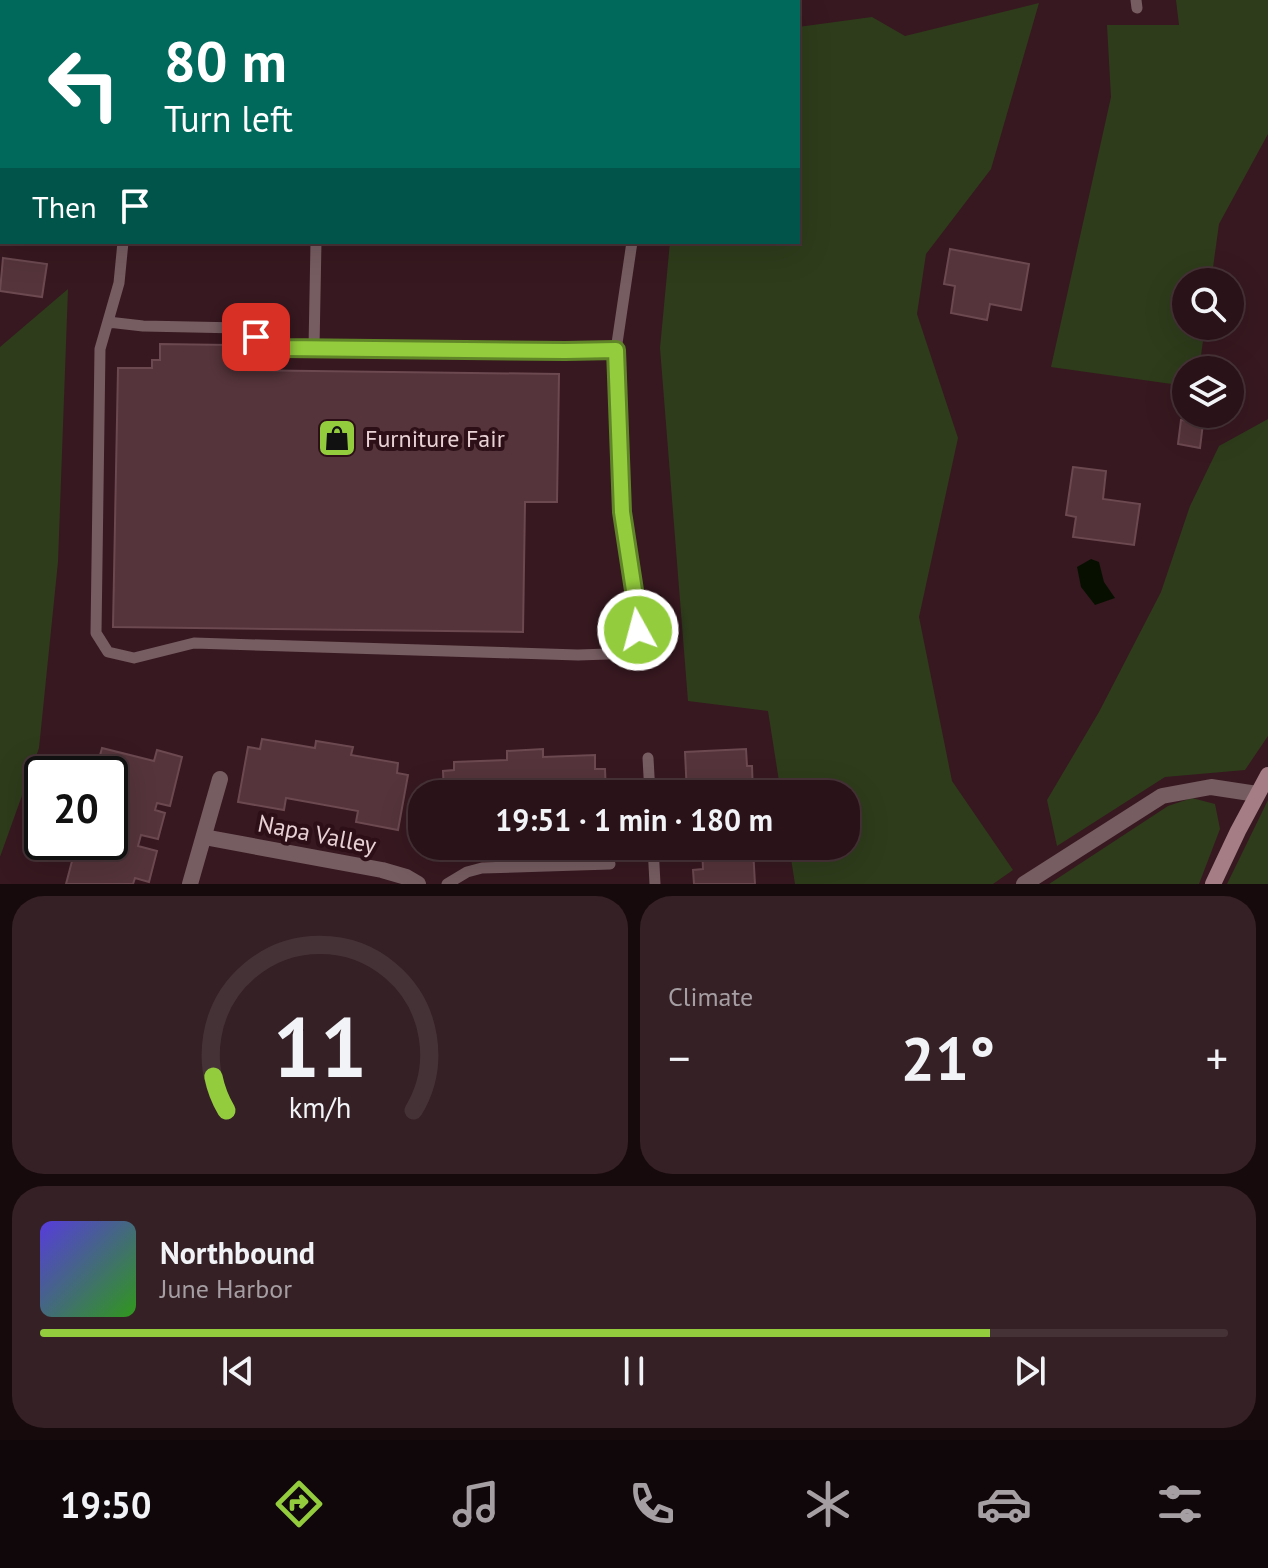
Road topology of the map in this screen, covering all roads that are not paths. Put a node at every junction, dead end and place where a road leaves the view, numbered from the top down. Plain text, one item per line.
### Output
1 (123, 244) edge
2 (316, 244) edge
3 (632, 244) edge
4 (108, 322) junction
5 (314, 348) junction
6 (616, 350) junction
7 (648, 758) dead end
8 (1268, 775) edge
9 (220, 779) dead end
10 (649, 780) edge
11 (1257, 794) junction
12 (204, 837) junction
13 (654, 860) edge
14 (610, 864) dead end
15 (190, 884) edge
16 (418, 884) edge
17 (447, 884) edge
18 (655, 884) edge
19 (1024, 884) edge
20 (1213, 884) edge

1 - 4 lane
2 - 5 lane
3 - 6 lane
4 - 5 lane
4 - 6 lane
5 - 6 lane
7 - 10 lane
8 - 11 main road
9 - 12 street
11 - 19 street
11 - 20 main road
12 - 15 street
12 - 16 street, Napa Valley
13 - 18 lane
14 - 17 lane

